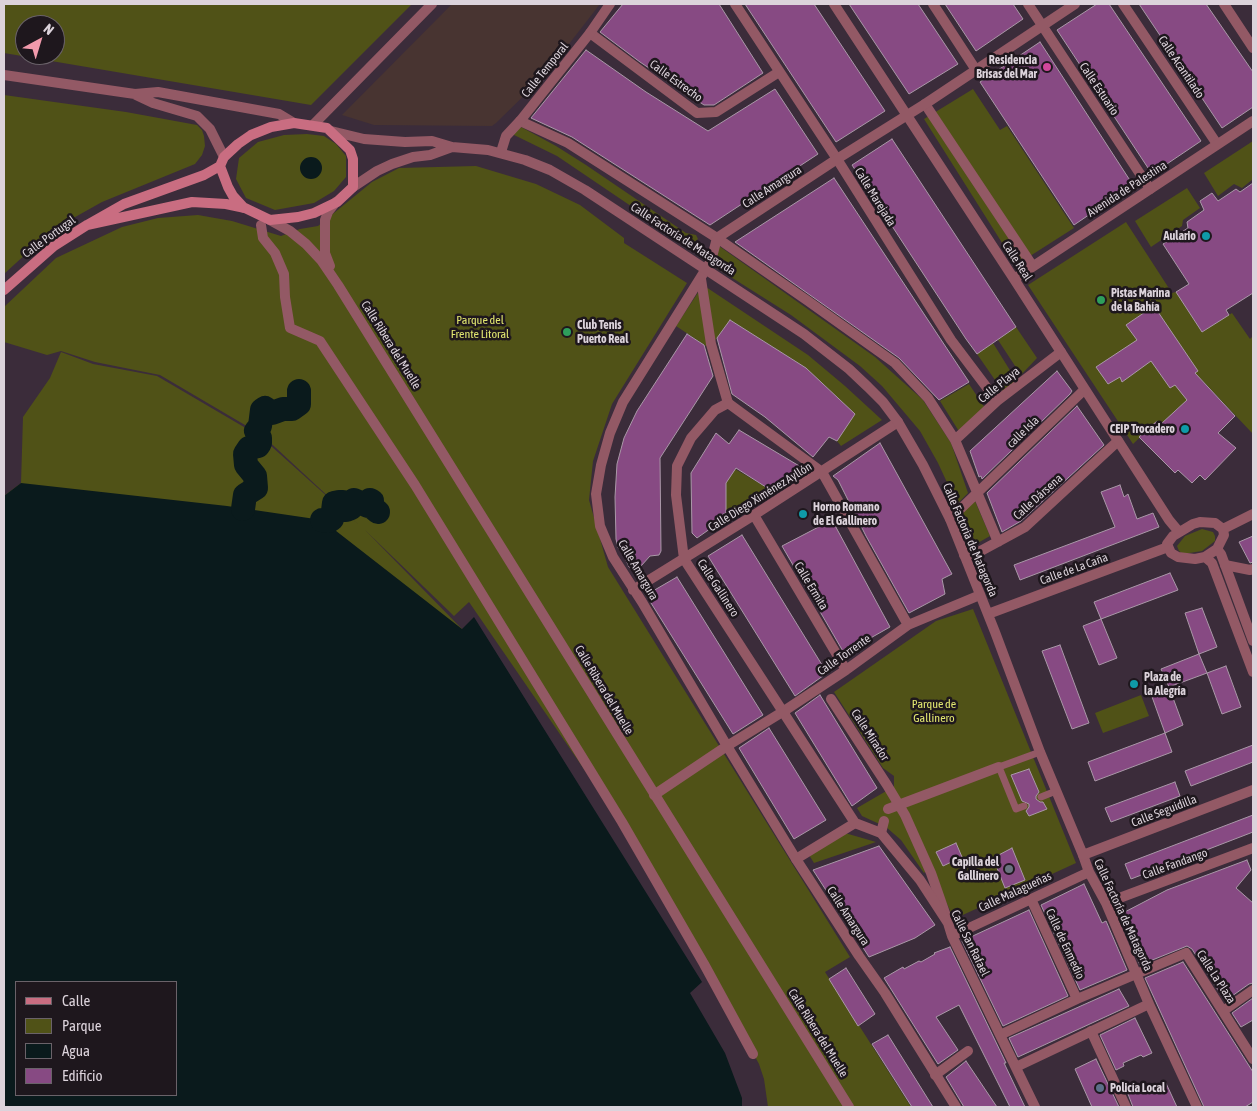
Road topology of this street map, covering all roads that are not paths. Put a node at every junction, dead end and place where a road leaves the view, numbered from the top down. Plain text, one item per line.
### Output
1 (432, 4) edge
2 (610, 4) edge
3 (735, 4) edge
4 (834, 4) edge
5 (933, 4) edge
6 (1028, 4) edge
7 (1075, 4) edge
8 (1123, 4) edge
9 (1224, 4) edge
10 (1042, 26) junction
11 (590, 33) junction
12 (1253, 48) edge
13 (976, 70) junction
14 (779, 72) junction
15 (4, 75) edge
16 (135, 94) junction
17 (925, 104) junction
18 (907, 116) junction
19 (520, 120) junction
20 (1253, 121) edge
21 (294, 123) junction
22 (313, 125) junction
23 (331, 131) junction
24 (1217, 144) junction
25 (452, 147) junction
26 (501, 152) junction
27 (837, 159) junction
28 (222, 162) junction
29 (353, 187) junction
30 (1150, 189) junction
31 (337, 202) junction
32 (245, 208) junction
33 (270, 220) junction
34 (87, 225) junction
35 (260, 225) dead end
36 (717, 238) junction
37 (1032, 265) junction
38 (706, 269) junction
39 (1014, 279) junction
40 (701, 280) junction
41 (338, 285) junction
42 (4, 290) edge
43 (1061, 352) junction
44 (1084, 390) junction
45 (997, 402) junction
46 (728, 403) junction
47 (898, 422) junction
48 (955, 440) junction
49 (1118, 441) junction
50 (822, 472) junction
51 (978, 492) junction
52 (1253, 514) edge
53 (754, 515) junction
54 (950, 518) junction
55 (1222, 529) junction
56 (1178, 532) junction
57 (998, 542) junction
58 (1168, 547) junction
59 (1218, 549) junction
60 (964, 555) junction
61 (1205, 557) junction
62 (684, 559) junction
63 (1225, 565) junction
64 (1253, 569) edge
65 (633, 590) junction
66 (980, 595) junction
67 (988, 614) junction
68 (908, 625) junction
69 (1253, 641) edge
70 (846, 670) junction
71 (1253, 672) edge
72 (831, 699) dead end
73 (784, 711) junction
74 (727, 746) junction
75 (1040, 752) junction
76 (999, 767) junction
77 (1253, 790) edge
78 (1056, 791) junction
79 (654, 795) junction
80 (1042, 797) dead end
81 (899, 805) junction
82 (1024, 806) dead end
83 (888, 809) dead end
84 (884, 821) dead end
85 (855, 823) junction
86 (881, 833) junction
87 (1253, 848) edge
88 (1083, 855) junction
89 (796, 859) junction
90 (1089, 872) junction
91 (1031, 899) junction
92 (1106, 903) junction
93 (948, 923) junction
94 (952, 936) junction
95 (1137, 974) junction
96 (1253, 990) edge
97 (1077, 999) junction
98 (1150, 1004) junction
99 (1222, 1011) junction
100 (1091, 1031) junction
101 (1000, 1035) junction
102 (968, 1051) dead end
103 (753, 1054) dead end
104 (1253, 1059) edge
105 (1016, 1067) junction
106 (935, 1075) junction
107 (849, 1107) edge
108 (956, 1107) edge
109 (1035, 1107) edge
110 (1126, 1107) edge
111 (1197, 1107) edge

1 - 22 street
2 - 11 street, Calle Temporal
3 - 14 street, Calle Marejada
4 - 18 street, Calle Real
5 - 13 street
6 - 10 street, Calle Estuario
7 - 10 street, Calle Amargura
8 - 24 street, Calle Acantilado
9 - 12 street
10 - 13 street, Calle Amargura
10 - 30 street, Calle Estuario
11 - 14 street, Calle Estrecho
11 - 19 street, Calle Temporal
13 - 17 street, Calle Amargura
14 - 27 street, Calle Marejada
15 - 16 street
16 - 21 street
16 - 28 street
17 - 18 street, Calle Amargura
17 - 37 street
18 - 27 street, Calle Amargura
18 - 39 street, Calle Real
19 - 26 street, Calle Temporal
19 - 36 street
20 - 24 street, Avenida de Palestina
21 - 22 main road
21 - 28 main road
22 - 23 main road
23 - 25 street
23 - 29 main road
24 - 30 street, Avenida de Palestina
25 - 26 street, Calle Factoría de Matagorda
25 - 29 street
26 - 38 street, Calle Factoría de Matagorda
27 - 36 street, Calle Amargura
27 - 45 street, Calle Marejada
28 - 32 main road
28 - 34 main road, Calle Portugal
29 - 31 main road
30 - 37 street, Avenida de Palestina
31 - 33 main road
31 - 41 street
32 - 33 main road
32 - 34 main road
33 - 41 street
34 - 42 main road, Calle Portugal
35 - 103 street
36 - 38 street, Calle Amargura
36 - 48 street
37 - 39 street, Avenida de Palestina
38 - 40 street, Calle Amargura
38 - 47 street, Calle Factoría de Matagorda
39 - 43 street, Calle Real
40 - 46 street
40 - 65 street, Calle Amargura
41 - 79 street, Calle Ribera del Muelle
43 - 44 street, Calle Real
43 - 45 street, Calle Playa
44 - 49 street, Calle Real
44 - 51 street, calle Isla
45 - 48 street, Calle Playa
46 - 50 street
46 - 62 street, Calle Gallinero
47 - 50 street, Calle Diego Ximénez Ayllón
47 - 54 street, Calle Factoría de Matagorda
48 - 51 street
49 - 56 street, Calle Real
49 - 57 street, Calle Dársena
50 - 53 street, Calle Diego Ximénez Ayllón
50 - 68 street
51 - 54 street, calle Isla
51 - 57 street
52 - 55 street
53 - 62 street, Calle Diego Ximénez Ayllón
53 - 70 street, Calle Ermita
54 - 60 street, Calle Factoría de Matagorda
55 - 56 street
55 - 59 street
56 - 58 street
57 - 60 street, Calle Dársena
58 - 61 street
58 - 67 street, Calle de La Caña
59 - 61 street
59 - 63 street
60 - 66 street, Calle Factoría de Matagorda
61 - 71 street
62 - 65 street, Calle Diego Ximénez Ayllón
62 - 73 street, Calle Gallinero
63 - 64 street
63 - 69 street
65 - 74 street, Calle Amargura
66 - 67 street, Calle Factoría de Matagorda
66 - 68 street, Calle Torrente
67 - 75 street, Calle Factoría de Matagorda
68 - 70 street, Calle Torrente
70 - 73 street, Calle Torrente
72 - 81 street, Calle Mirador
73 - 74 street, Calle Torrente
73 - 85 street, Calle Gallinero
74 - 79 street, Calle Torrente
74 - 89 street, Calle Amargura
75 - 76 lane
75 - 78 street, Calle Factoría de Matagorda
76 - 81 street
76 - 82 lane
77 - 88 street, Calle Seguidilla
78 - 80 lane
78 - 88 street, Calle Factoría de Matagorda
79 - 107 street, Calle Ribera del Muelle
81 - 83 street
81 - 93 street, Calle Mirador
84 - 86 street
85 - 86 street, Calle San Rafael
85 - 89 street
86 - 93 street, Calle San Rafael
87 - 92 street, Calle Fandango
88 - 90 street, Calle Factoría de Matagorda
89 - 106 street, Calle Amargura
90 - 91 street, Calle Malagueñas
90 - 92 street, Calle Factoría de Matagorda
91 - 94 street, Calle Malagueñas
91 - 97 street, Calle de Enmedio
92 - 95 street, Calle Factoría de Matagorda
93 - 94 street, Calle San Rafael
94 - 101 street, Calle San Rafael
95 - 97 street
95 - 98 street, Calle Factoría de Matagorda
95 - 99 street, Calle La Plaza
96 - 99 street
97 - 101 street
98 - 100 street
98 - 111 street, Calle Factoría de Matagorda
99 - 104 street, Calle La Plaza
100 - 105 street
100 - 110 street
101 - 105 street, Calle San Rafael
102 - 106 street
105 - 109 street, Calle San Rafael
106 - 108 street, Calle Amargura

